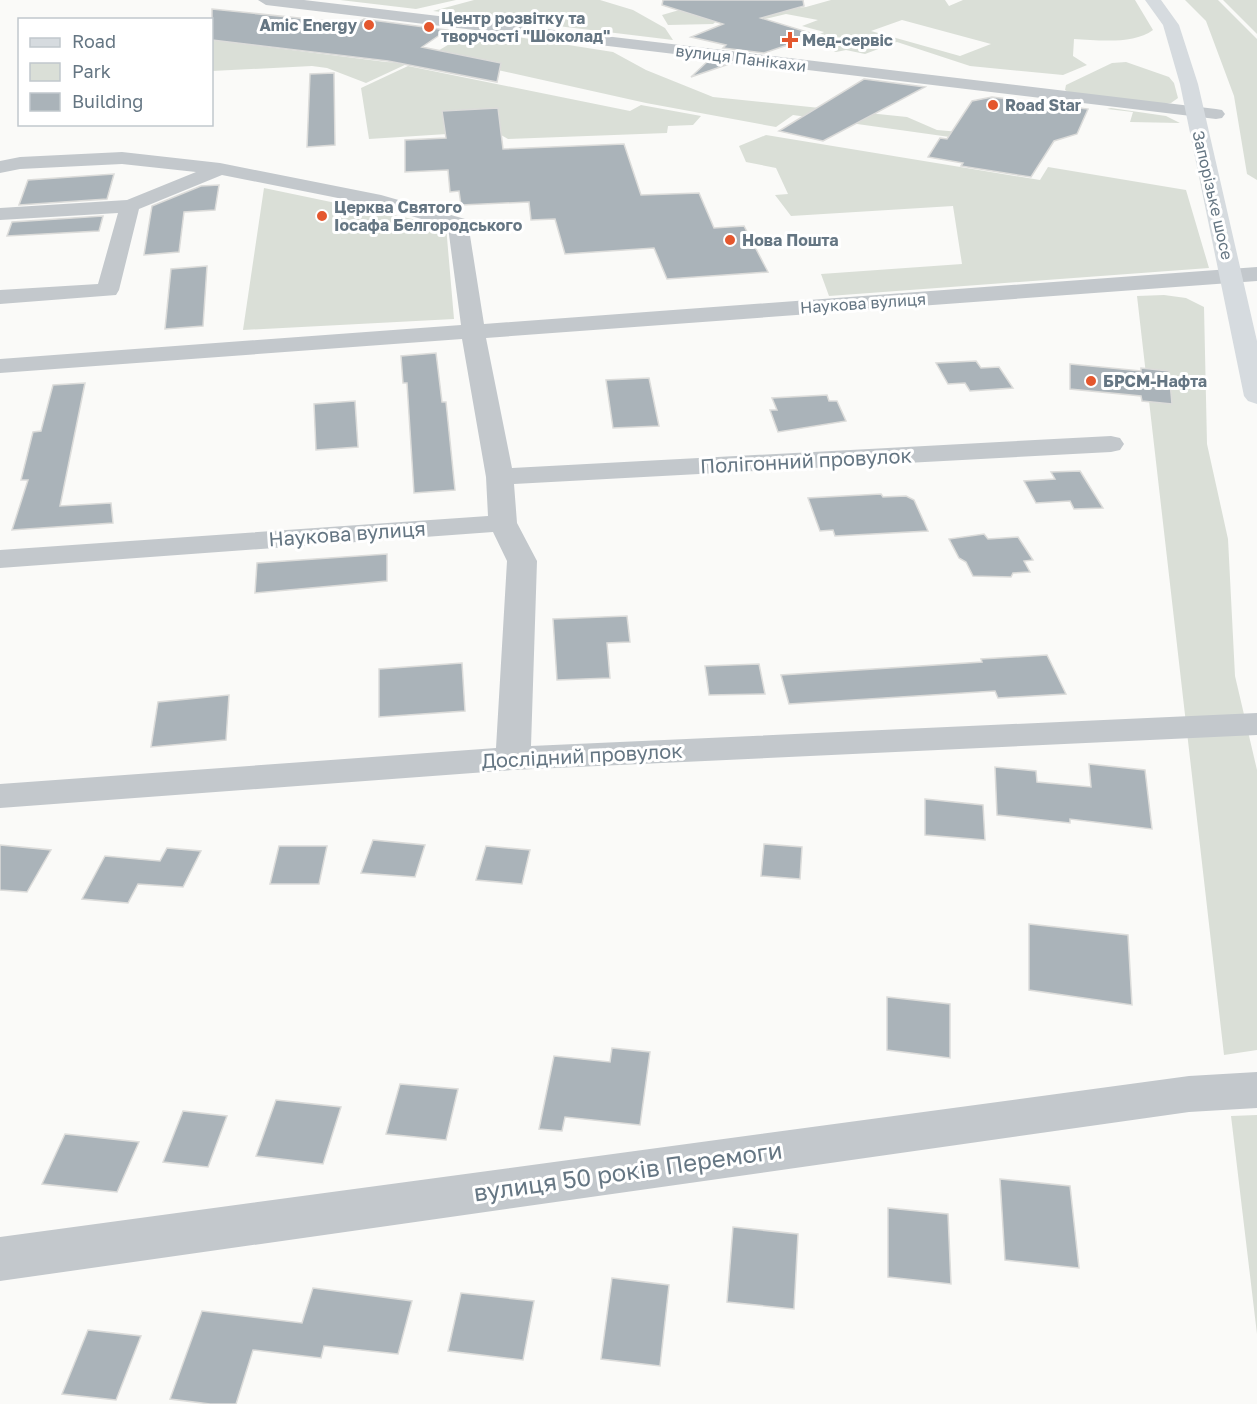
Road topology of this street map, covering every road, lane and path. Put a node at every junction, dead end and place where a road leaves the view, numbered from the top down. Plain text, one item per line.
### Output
1 (266, 0) edge
2 (1153, 0) edge
3 (1170, 0) edge
4 (1186, 20) dead end
5 (1211, 95) dead end
6 (1195, 113) junction
7 (1216, 114) junction
8 (1220, 134) dead end
9 (0, 167) edge
10 (220, 169) junction
11 (130, 207) junction
12 (0, 214) edge
13 (1249, 274) edge
14 (0, 297) edge
15 (474, 333) junction
16 (0, 366) edge
17 (1257, 396) edge
18 (1111, 444) dead end
19 (500, 477) junction
20 (503, 523) junction
21 (0, 559) edge
22 (1257, 724) edge
23 (513, 758) junction
24 (0, 796) edge
25 (1257, 1090) edge
26 (0, 1259) edge

1 - 6 street, вулиця Панікахи
2 - 6 main road, Запорізьке шосе
3 - 4 main road
5 - 7 main road, Запорізьке шосе
6 - 7 street, вулиця Панікахи
6 - 13 main road, Запорізьке шосе
7 - 8 main road, Запорізьке шосе
9 - 10 street
10 - 11 street
10 - 15 street
11 - 12 street
11 - 14 street
13 - 15 street, Наукова вулиця
13 - 17 main road, Запорізьке шосе
15 - 16 street, Наукова вулиця
15 - 19 street
18 - 19 street, Полігонний провулок
19 - 20 street
20 - 21 street, Наукова вулиця
20 - 23 street
22 - 23 street, Дослідний провулок
23 - 24 street, Дослідний провулок
25 - 26 street, вулиця 50 років Перемоги

